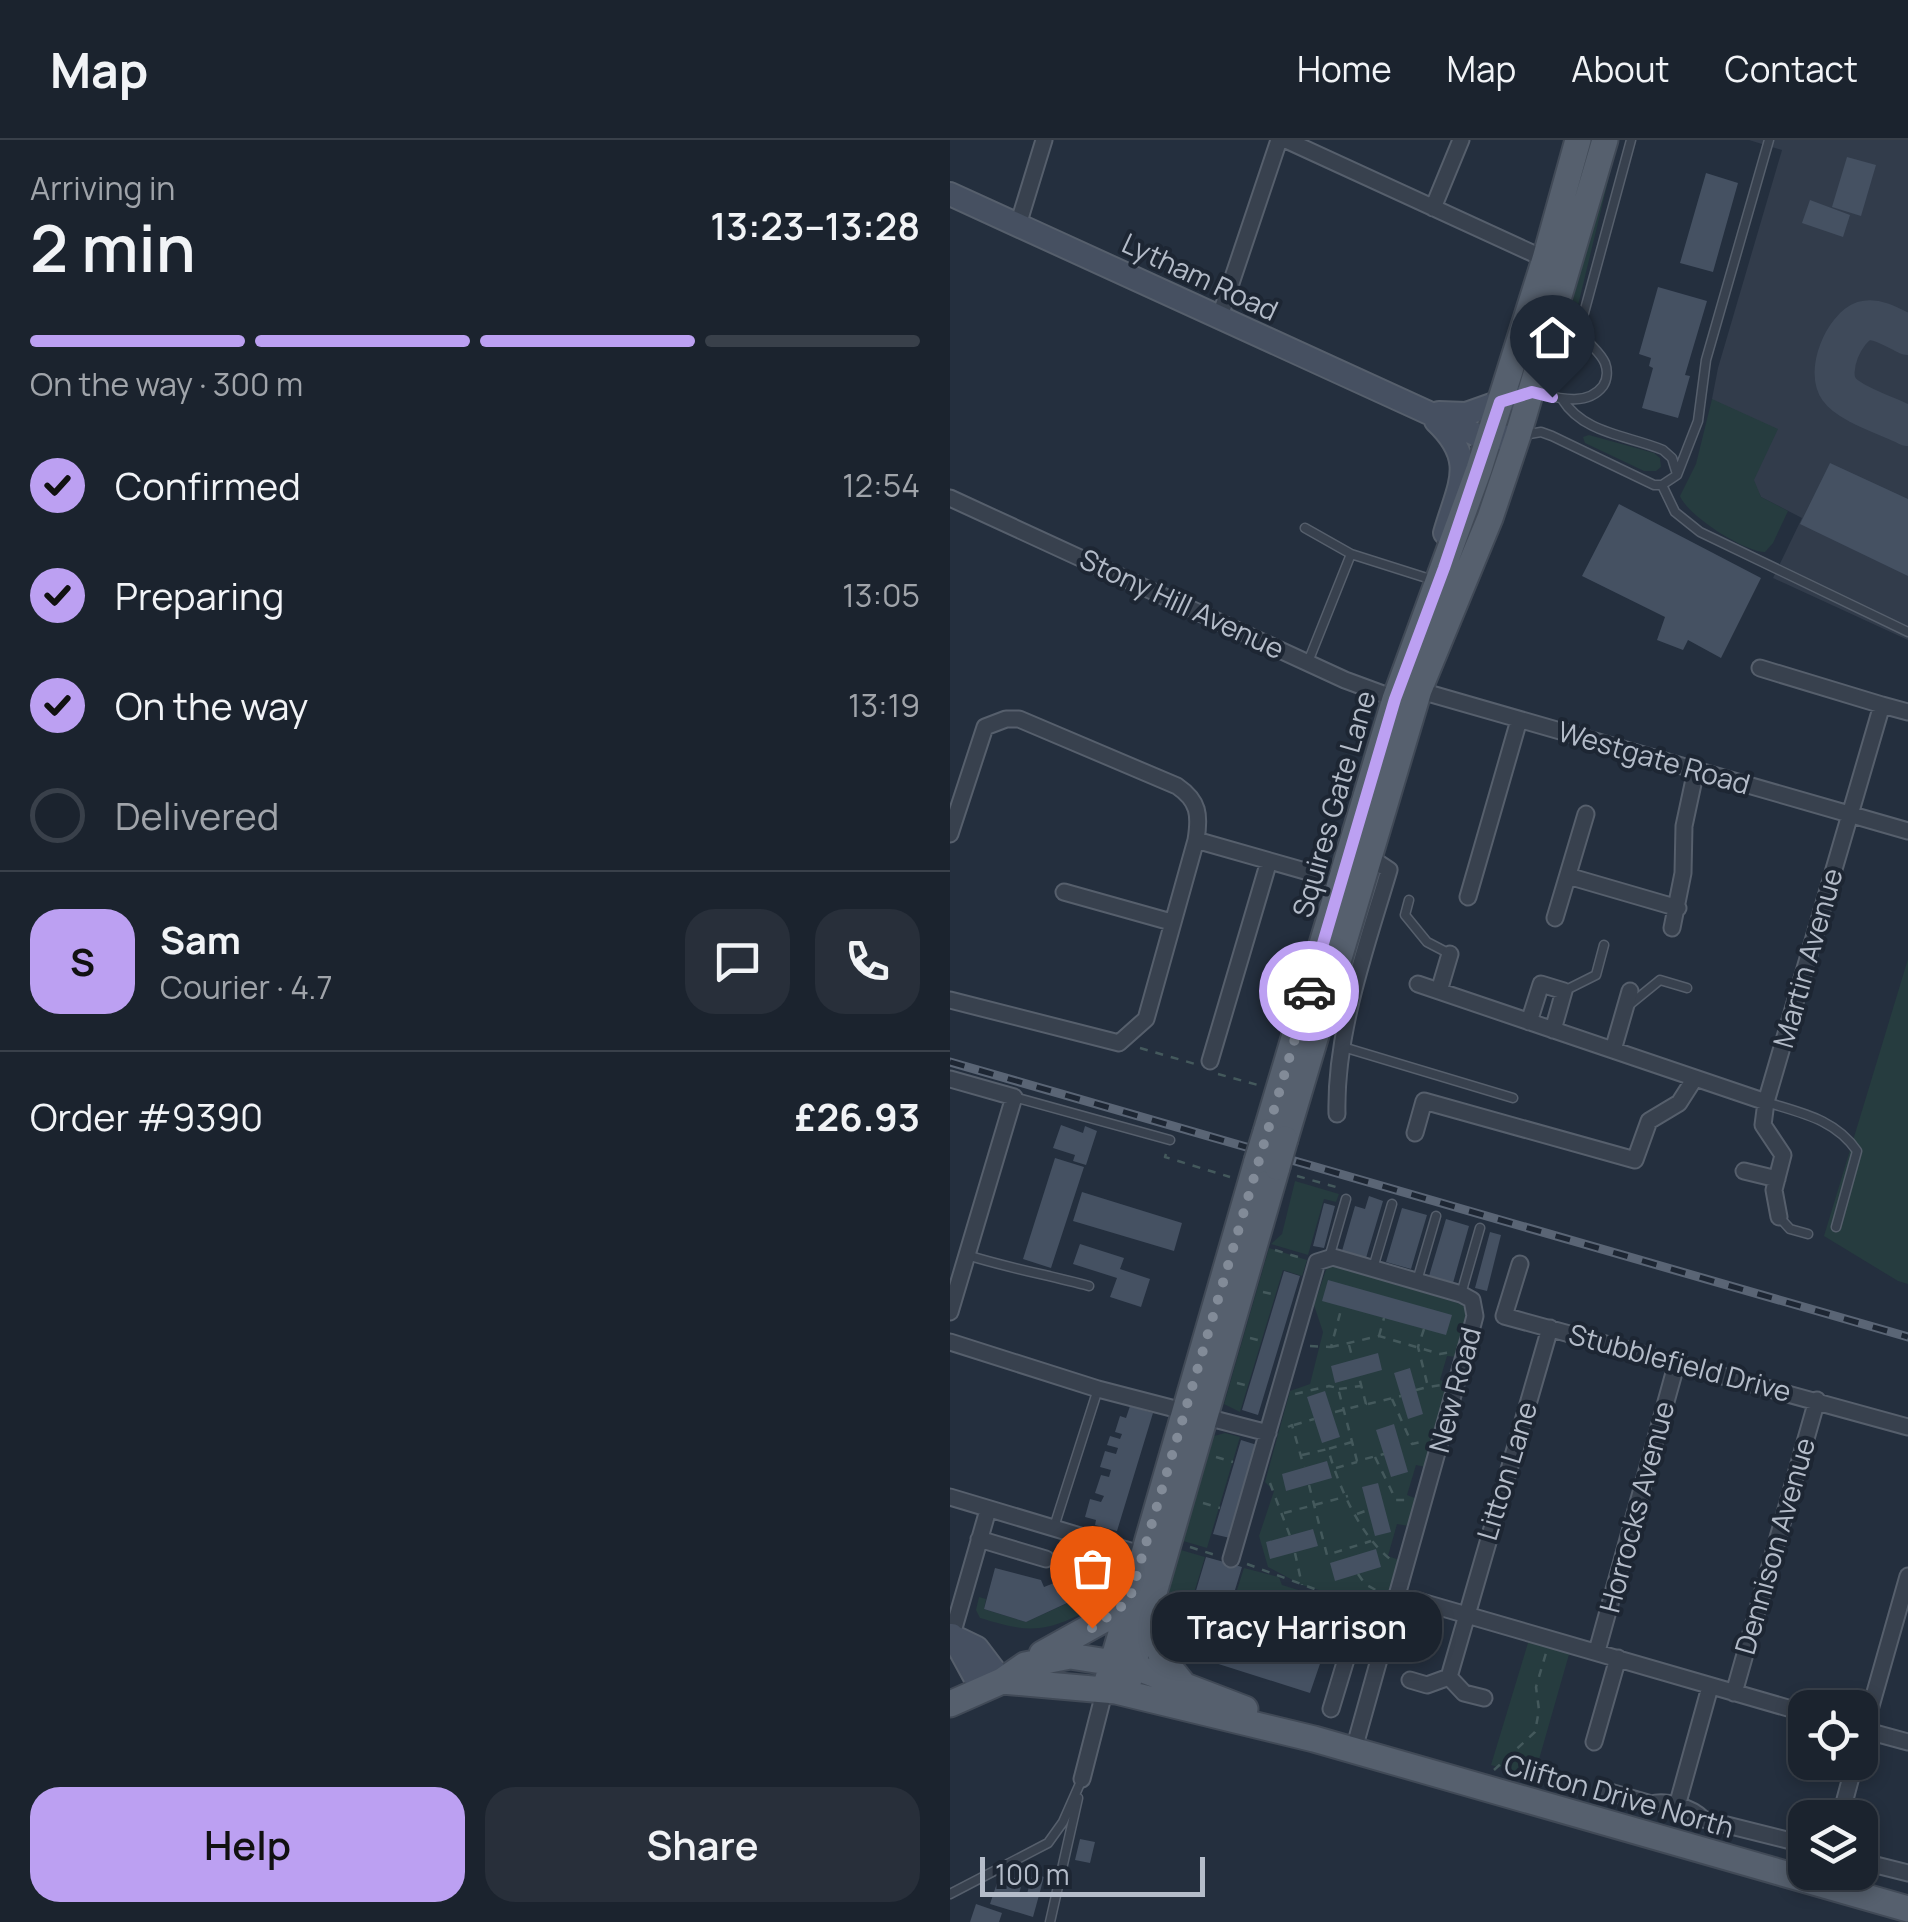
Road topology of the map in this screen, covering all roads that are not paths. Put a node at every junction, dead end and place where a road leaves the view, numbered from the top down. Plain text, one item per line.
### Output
1 (1044, 140) edge
2 (1282, 140) edge
3 (1462, 140) edge
4 (1578, 140) edge
5 (1605, 140) edge
6 (1631, 140) edge
7 (1767, 140) edge
8 (950, 194) edge
9 (1433, 208) junction
10 (1018, 226) junction
11 (1545, 259) junction
12 (1219, 319) junction
13 (1532, 392) junction
14 (1562, 400) junction
15 (1500, 402) junction
16 (1426, 412) junction
17 (1518, 435) junction
18 (1488, 440) junction
19 (1677, 475) junction
20 (1662, 485) junction
21 (950, 498) edge
22 (1305, 528) dead end
23 (1351, 554) junction
24 (1441, 575) junction
25 (1908, 632) edge
26 (1308, 662) junction
27 (1813, 665) dead end
28 (1760, 668) dead end
29 (1808, 682) junction
30 (1407, 695) junction
31 (1882, 705) junction
32 (1908, 712) edge
33 (1519, 720) junction
34 (1696, 770) junction
35 (1586, 814) dead end
36 (1850, 815) junction
37 (1908, 831) edge
38 (950, 834) edge
39 (1196, 840) junction
40 (1361, 852) junction
41 (1268, 861) junction
42 (1568, 876) junction
43 (1352, 884) junction
44 (1064, 892) dead end
45 (1468, 897) dead end
46 (1408, 900) dead end
47 (1678, 908) junction
48 (1555, 918) dead end
49 (1171, 922) junction
50 (1672, 928) dead end
51 (1604, 945) dead end
52 (1450, 954) joint
53 (1418, 984) dead end
54 (1688, 988) dead end
55 (1439, 991) junction
56 (1564, 991) junction
57 (1630, 991) dead end
58 (950, 1000) edge
59 (1625, 1009) junction
60 (1529, 1022) junction
61 (1553, 1030) junction
62 (1343, 1047) junction
63 (1613, 1050) junction
64 (1210, 1061) road end
65 (1695, 1078) junction
66 (950, 1079) edge
67 (1014, 1097) junction
68 (1513, 1098) dead end
69 (1766, 1102) junction
70 (1337, 1114) dead end
71 (1415, 1133) dead end
72 (1170, 1140) road end
73 (1744, 1170) dead end
74 (1777, 1179) junction
75 (1346, 1199) dead end
76 (1392, 1204) dead end
77 (1436, 1216) dead end
78 (1779, 1217) joint
79 (1836, 1227) dead end
80 (1480, 1228) dead end
81 (1808, 1234) dead end
82 (1329, 1258) junction
83 (960, 1262) edge
84 (1520, 1264) dead end
85 (1373, 1268) junction
86 (1417, 1281) junction
87 (1089, 1286) dead end
88 (1461, 1294) junction
89 (950, 1312) edge
90 (1550, 1328) junction
91 (950, 1342) edge
92 (1677, 1362) junction
93 (1098, 1389) junction
94 (1816, 1400) junction
95 (1194, 1415) junction
96 (1908, 1427) edge
97 (1269, 1428) junction
98 (950, 1497) edge
99 (988, 1510) junction
100 (1054, 1528) junction
101 (979, 1539) junction
102 (1158, 1552) junction
103 (1046, 1559) dead end
104 (1231, 1559) road end
105 (1908, 1576) edge
106 (1414, 1600) dead end
107 (1140, 1602) junction
108 (1357, 1608) road end
109 (1465, 1614) junction
110 (1306, 1617) dead end
111 (1355, 1631) junction
112 (951, 1635) edge
113 (1597, 1651) junction
114 (1348, 1655) junction
115 (1618, 1658) junction
116 (1122, 1664) junction
117 (1378, 1664) junction
118 (1025, 1665) junction
119 (1448, 1677) junction
120 (1410, 1680) dead end
121 (1182, 1684) junction
122 (992, 1686) junction
123 (1710, 1687) junction
124 (1874, 1690) edge
125 (1115, 1691) junction
126 (1734, 1693) junction
127 (1484, 1698) dead end
128 (950, 1704) edge
129 (1788, 1708) edge
130 (1331, 1709) dead end
131 (1878, 1738) edge
132 (1314, 1739) junction
133 (1594, 1742) dead end
134 (1908, 1742) edge
135 (1354, 1749) junction
136 (1082, 1779) junction
137 (1606, 1791) dead end
138 (1678, 1806) junction
139 (1787, 1840) dead end
140 (1878, 1866) edge
141 (1788, 1869) edge
142 (1908, 1873) edge
143 (1854, 1890) edge
144 (950, 1894) edge
145 (1908, 1910) edge
146 (1050, 1922) edge

1 - 10 street
2 - 9 street
2 - 12 street
3 - 9 street
4 - 11 main road, Squires Gate Lane
5 - 13 main road, Squires Gate Lane
6 - 14 lane
7 - 19 lane
8 - 10 main road, Lytham Road
9 - 11 street
10 - 12 main road, Lytham Road
11 - 15 main road, Squires Gate Lane
12 - 16 main road, Lytham Road
13 - 14 lane
13 - 15 main road, Lytham Road
13 - 17 main road, Squires Gate Lane
14 - 19 lane
15 - 16 main road, Lytham Road
15 - 18 main road, Squires Gate Lane
16 - 18 main road, Lytham Road
16 - 24 main road
17 - 18 main road
17 - 20 lane
17 - 30 main road, Squires Gate Lane
18 - 24 main road, Squires Gate Lane
19 - 20 lane
20 - 25 lane
21 - 26 street, Stony Hill Avenue
22 - 23 lane
23 - 24 lane
23 - 26 lane
24 - 30 main road, Squires Gate Lane
26 - 30 street, Stony Hill Avenue
27 - 29 street
28 - 29 street
29 - 31 street
30 - 33 street, Westgate Road
30 - 40 main road, Squires Gate Lane
31 - 32 street
31 - 36 street, Martin Avenue
33 - 34 street, Westgate Road
33 - 45 street
34 - 36 street, Westgate Road
34 - 47 street
35 - 42 street
36 - 37 street, Westgate Road
36 - 69 street, Martin Avenue
38 - 39 street
39 - 41 street
39 - 49 street
40 - 43 main road, Squires Gate Lane
40 - 62 street
41 - 43 street
41 - 64 street
42 - 47 street
42 - 48 street
43 - 95 main road, Squires Gate Lane, bridge
44 - 49 street
46 - 52 lane
47 - 50 street
49 - 58 street
51 - 56 lane
52 - 55 street
53 - 55 street
54 - 59 lane
55 - 60 street
56 - 60 street
56 - 61 street
57 - 59 street
59 - 63 street
60 - 61 street
61 - 63 street
62 - 68 lane
62 - 70 street
63 - 65 street
65 - 69 street
65 - 71 street
66 - 67 street
67 - 72 lane
67 - 83 street
69 - 74 street
69 - 79 lane
73 - 74 street
74 - 78 street
75 - 82 lane
76 - 85 lane
77 - 86 lane
78 - 81 lane
80 - 88 lane
82 - 85 street, New Road
82 - 97 street
83 - 87 lane
83 - 89 street
84 - 90 street, Stubblefield Drive
85 - 86 street, New Road
86 - 88 street, New Road
88 - 117 street, New Road
90 - 92 street, Stubblefield Drive
90 - 109 street, Litton Lane
91 - 93 street
92 - 94 street, Stubblefield Drive
92 - 113 street, Horrocks Avenue
93 - 95 street
93 - 100 lane
94 - 96 street, Stubblefield Drive
94 - 126 street, Dennison Avenue
95 - 97 street
95 - 102 main road, Squires Gate Lane
97 - 104 street
98 - 99 street
99 - 100 street
99 - 101 street
100 - 102 street
101 - 103 street
101 - 112 street
102 - 107 main road, Squires Gate Lane
105 - 124 street
106 - 109 street
107 - 116 main road, Squires Gate Lane
107 - 118 main road
107 - 121 main road, Squires Gate Lane
108 - 111 street
109 - 113 street
109 - 119 street, Litton Lane
110 - 111 street
111 - 114 street
112 - 122 main road
113 - 115 street
114 - 117 street
114 - 130 street
115 - 123 street
115 - 133 street
116 - 118 main road, Clifton Drive North
116 - 121 main road, Clifton Drive North
116 - 125 main road, Squires Gate Lane
117 - 135 street, New Road
118 - 122 main road
119 - 120 street
119 - 127 street
121 - 132 main road, Clifton Drive North
122 - 125 main road, Clifton Drive North
122 - 128 main road
123 - 126 street
123 - 138 street
125 - 132 main road, Clifton Drive North
125 - 136 street, Squires Gate Lane
126 - 129 street
131 - 134 street
132 - 135 main road, Clifton Drive North
135 - 141 main road, Clifton Drive North
136 - 144 lane
136 - 146 lane
137 - 138 street
138 - 139 street
140 - 142 street
143 - 145 main road, Clifton Drive North

